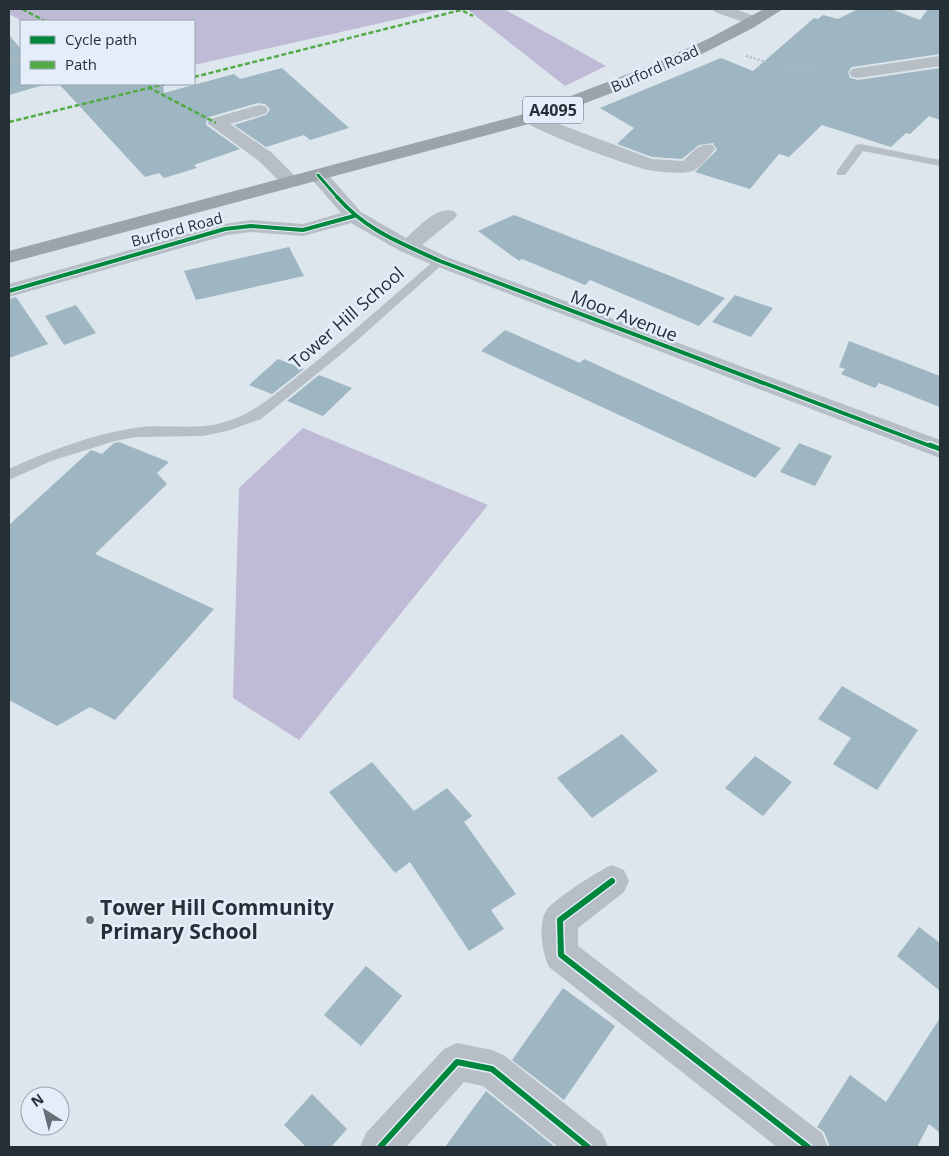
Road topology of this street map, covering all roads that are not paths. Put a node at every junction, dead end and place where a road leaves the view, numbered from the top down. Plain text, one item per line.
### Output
1 (721, 9) edge
2 (775, 9) edge
3 (754, 21) junction
4 (940, 61) edge
5 (858, 73) road end
6 (259, 110) dead end
7 (530, 118) junction
8 (706, 149) dead end
9 (940, 163) edge
10 (841, 173) dead end
11 (318, 175) junction
12 (291, 182) junction
13 (447, 215) dead end
14 (354, 216) junction
15 (407, 247) junction
16 (9, 257) edge
17 (440, 261) junction
18 (9, 291) edge
19 (940, 450) edge
20 (9, 475) edge
21 (612, 881) dead end
22 (380, 1147) edge
23 (588, 1147) edge
24 (808, 1147) edge

1 - 3 street
2 - 3 main road, Burford Road / A4095
3 - 7 main road, Burford Road / A4095
4 - 5 street
6 - 12 street
7 - 8 street
7 - 11 main road, Burford Road / A4095
9 - 10 lane
11 - 12 main road, Burford Road / A4095
11 - 14 street, Moor Avenue
12 - 16 main road, Burford Road / A4095
13 - 15 street
14 - 15 street, Moor Avenue
14 - 18 street, Burford Road
15 - 17 street, Moor Avenue
17 - 19 street, Moor Avenue
17 - 20 lane, Tower Hill School
21 - 24 street
22 - 23 street

